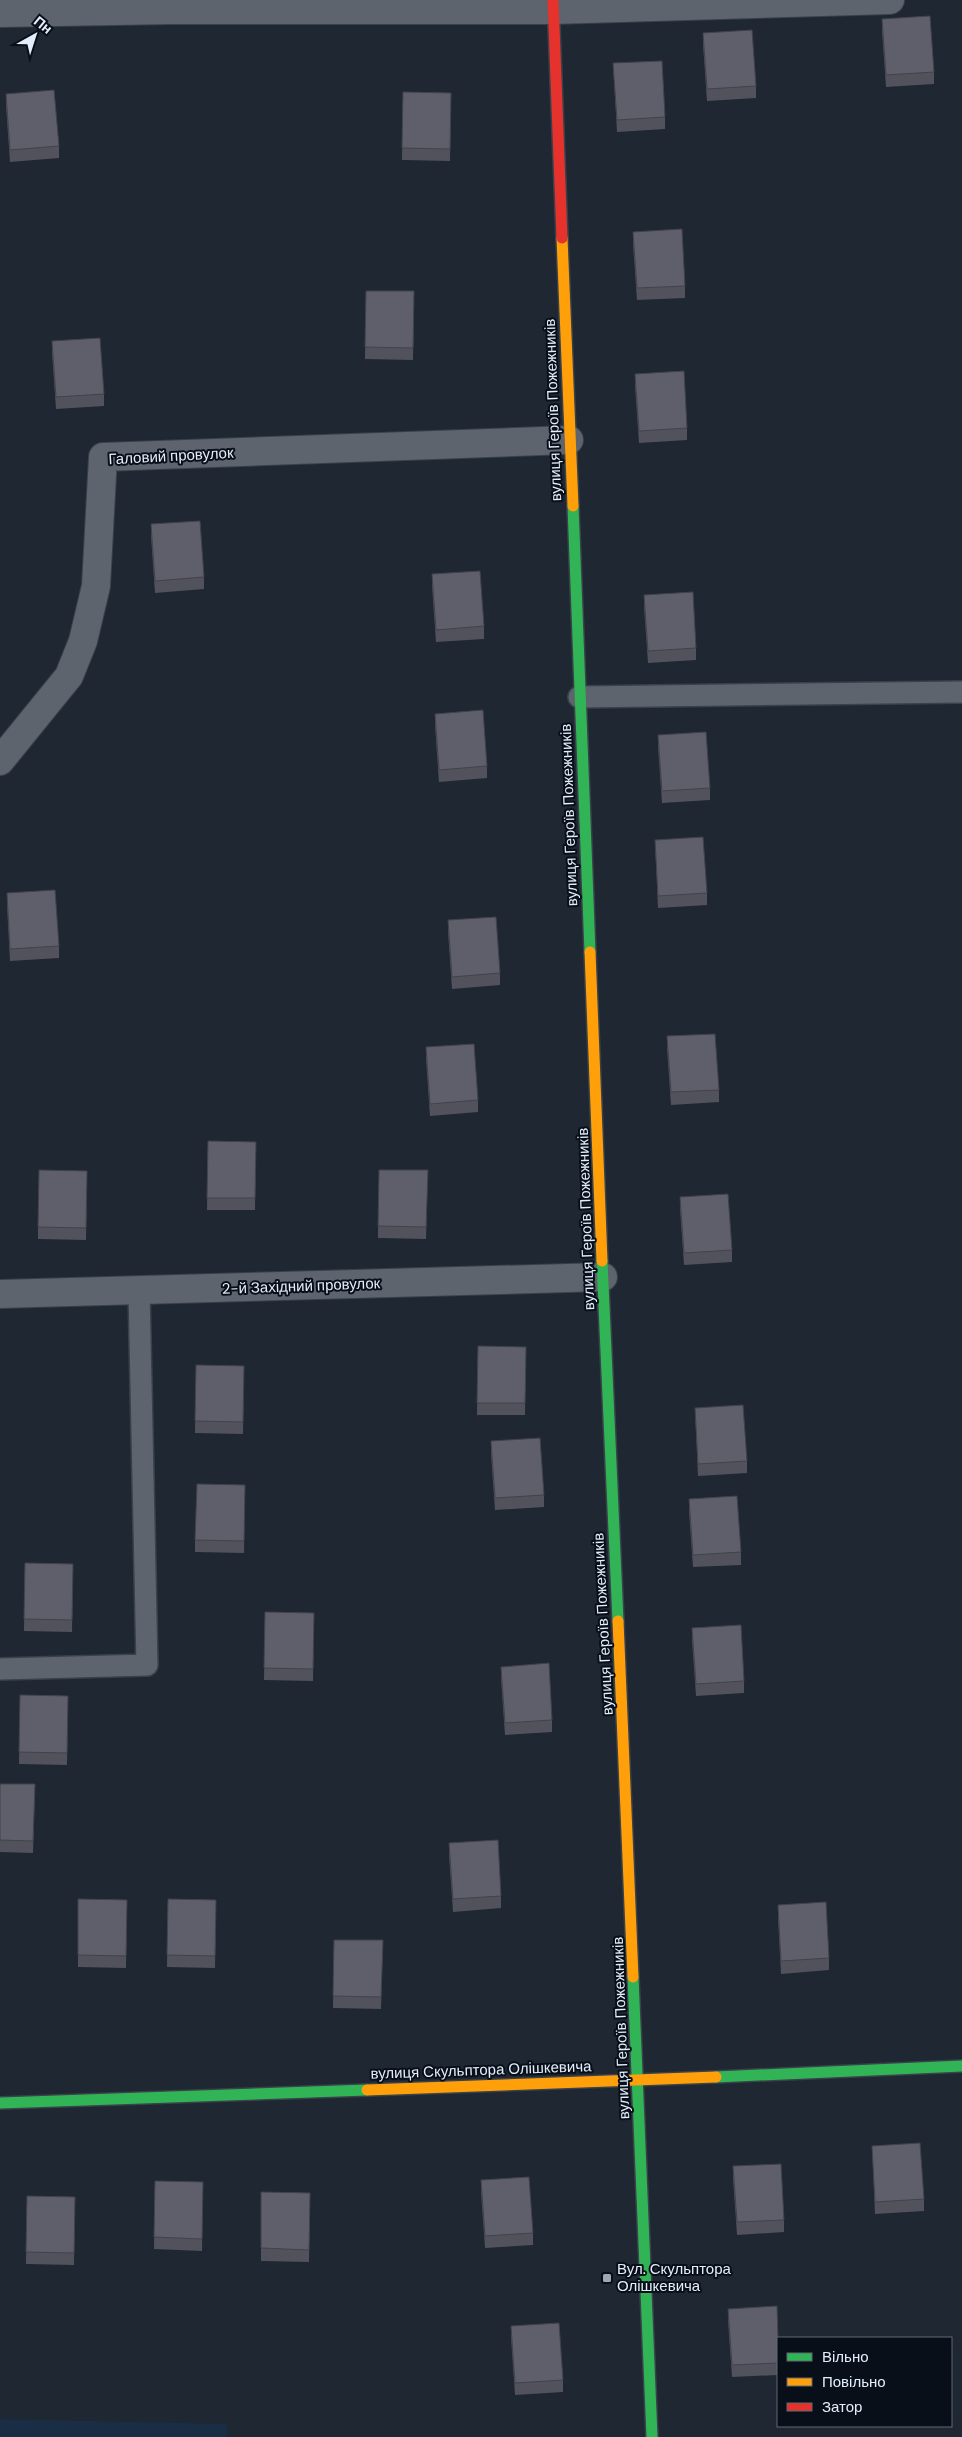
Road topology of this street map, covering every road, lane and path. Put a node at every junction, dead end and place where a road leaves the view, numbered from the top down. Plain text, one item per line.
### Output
1 (890, 0) edge
2 (171, 5) edge
3 (553, 5) edge
4 (0, 14) edge
5 (569, 440) junction
6 (962, 692) edge
7 (580, 697) junction
8 (0, 760) edge
9 (603, 1276) junction
10 (139, 1291) junction
11 (0, 1294) edge
12 (0, 1669) edge
13 (962, 2066) edge
14 (638, 2080) junction
15 (0, 2103) edge
16 (652, 2437) edge

1 - 3 street
2 - 3 street
2 - 4 street
3 - 5 street, вулиця Героїв Пожежників
5 - 7 street, вулиця Героїв Пожежників
5 - 8 street, Галовий провулок
6 - 7 lane
7 - 9 street, вулиця Героїв Пожежників
9 - 10 street, 2-й Західний провулок
9 - 14 street, вулиця Героїв Пожежників
10 - 11 street, 2-й Західний провулок
10 - 12 lane
13 - 14 street, вулиця Скульптора Олішкевича
14 - 15 street, вулиця Скульптора Олішкевича
14 - 16 street, вулиця Героїв Пожежників

